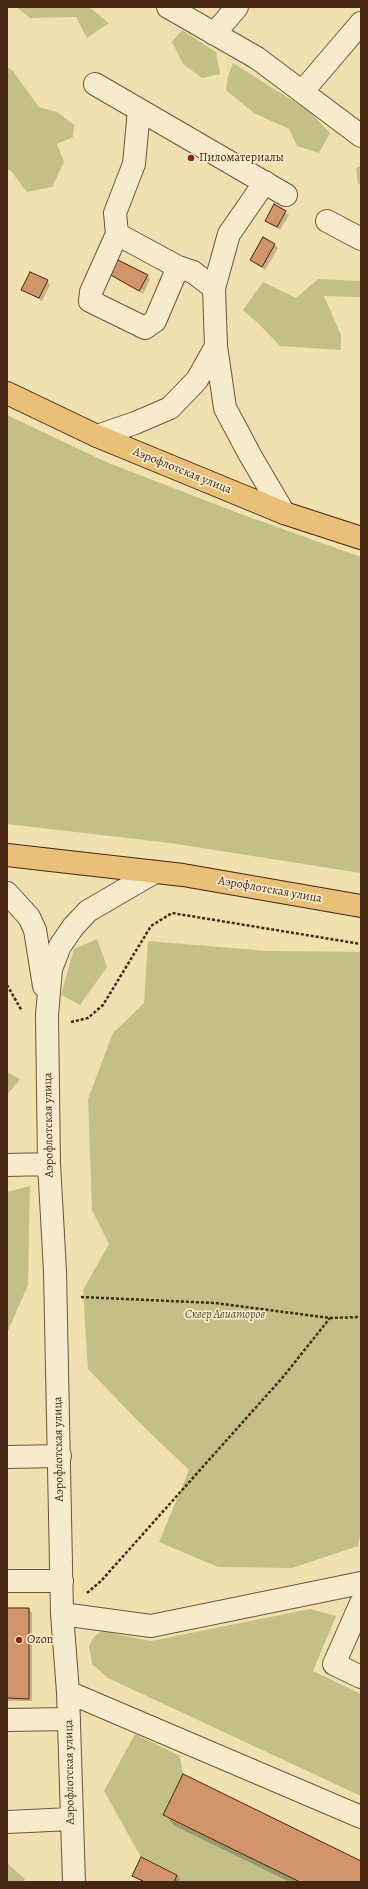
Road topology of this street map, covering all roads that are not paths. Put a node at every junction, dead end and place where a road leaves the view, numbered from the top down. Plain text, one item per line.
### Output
1 (168, 7) edge
2 (237, 7) edge
3 (361, 23) edge
4 (214, 34) junction
5 (96, 84) dead end
6 (302, 92) junction
7 (139, 110) junction
8 (361, 136) edge
9 (265, 182) junction
10 (286, 195) dead end
11 (327, 220) dead end
12 (117, 234) junction
13 (361, 239) edge
14 (178, 267) junction
15 (214, 288) junction
16 (216, 346) junction
17 (7, 393) edge
18 (97, 436) junction
19 (284, 513) junction
20 (361, 538) edge
21 (7, 855) edge
22 (155, 872) junction
23 (7, 893) edge
24 (361, 906) edge
25 (47, 1021) junction
26 (49, 1164) junction
27 (7, 1165) edge
28 (60, 1456) junction
29 (7, 1457) edge
30 (7, 1581) edge
31 (62, 1581) junction
32 (361, 1583) edge
33 (361, 1603) edge
34 (62, 1614) junction
35 (361, 1677) edge
36 (68, 1692) junction
37 (69, 1719) junction
38 (7, 1720) edge
39 (361, 1817) edge
40 (71, 1819) junction
41 (7, 1822) edge
42 (75, 1881) edge

1 - 4 street
2 - 4 street
3 - 6 street
4 - 6 street
5 - 7 street
6 - 8 street
7 - 9 street
7 - 12 street
9 - 10 street
9 - 15 street
11 - 13 street
12 - 14 street
12 - 14 street
14 - 15 street
15 - 16 street
16 - 18 street
16 - 19 street
17 - 18 main road, Аэрофлотская улица
18 - 19 main road, Аэрофлотская улица
19 - 20 main road, Аэрофлотская улица
21 - 22 main road, Аэрофлотская улица
22 - 24 main road, Аэрофлотская улица
22 - 25 street, Аэрофлотская улица
23 - 25 street, Аэрофлотская улица
25 - 26 street, Аэрофлотская улица
26 - 27 street
26 - 28 street, Аэрофлотская улица
28 - 29 street
28 - 31 street, Аэрофлотская улица
30 - 31 street
31 - 34 street, Аэрофлотская улица
32 - 34 street
33 - 35 street
34 - 36 street, Аэрофлотская улица
36 - 37 street, Аэрофлотская улица
36 - 39 street
37 - 38 street
37 - 40 street, Аэрофлотская улица
40 - 41 street
40 - 42 street, Аэрофлотская улица

